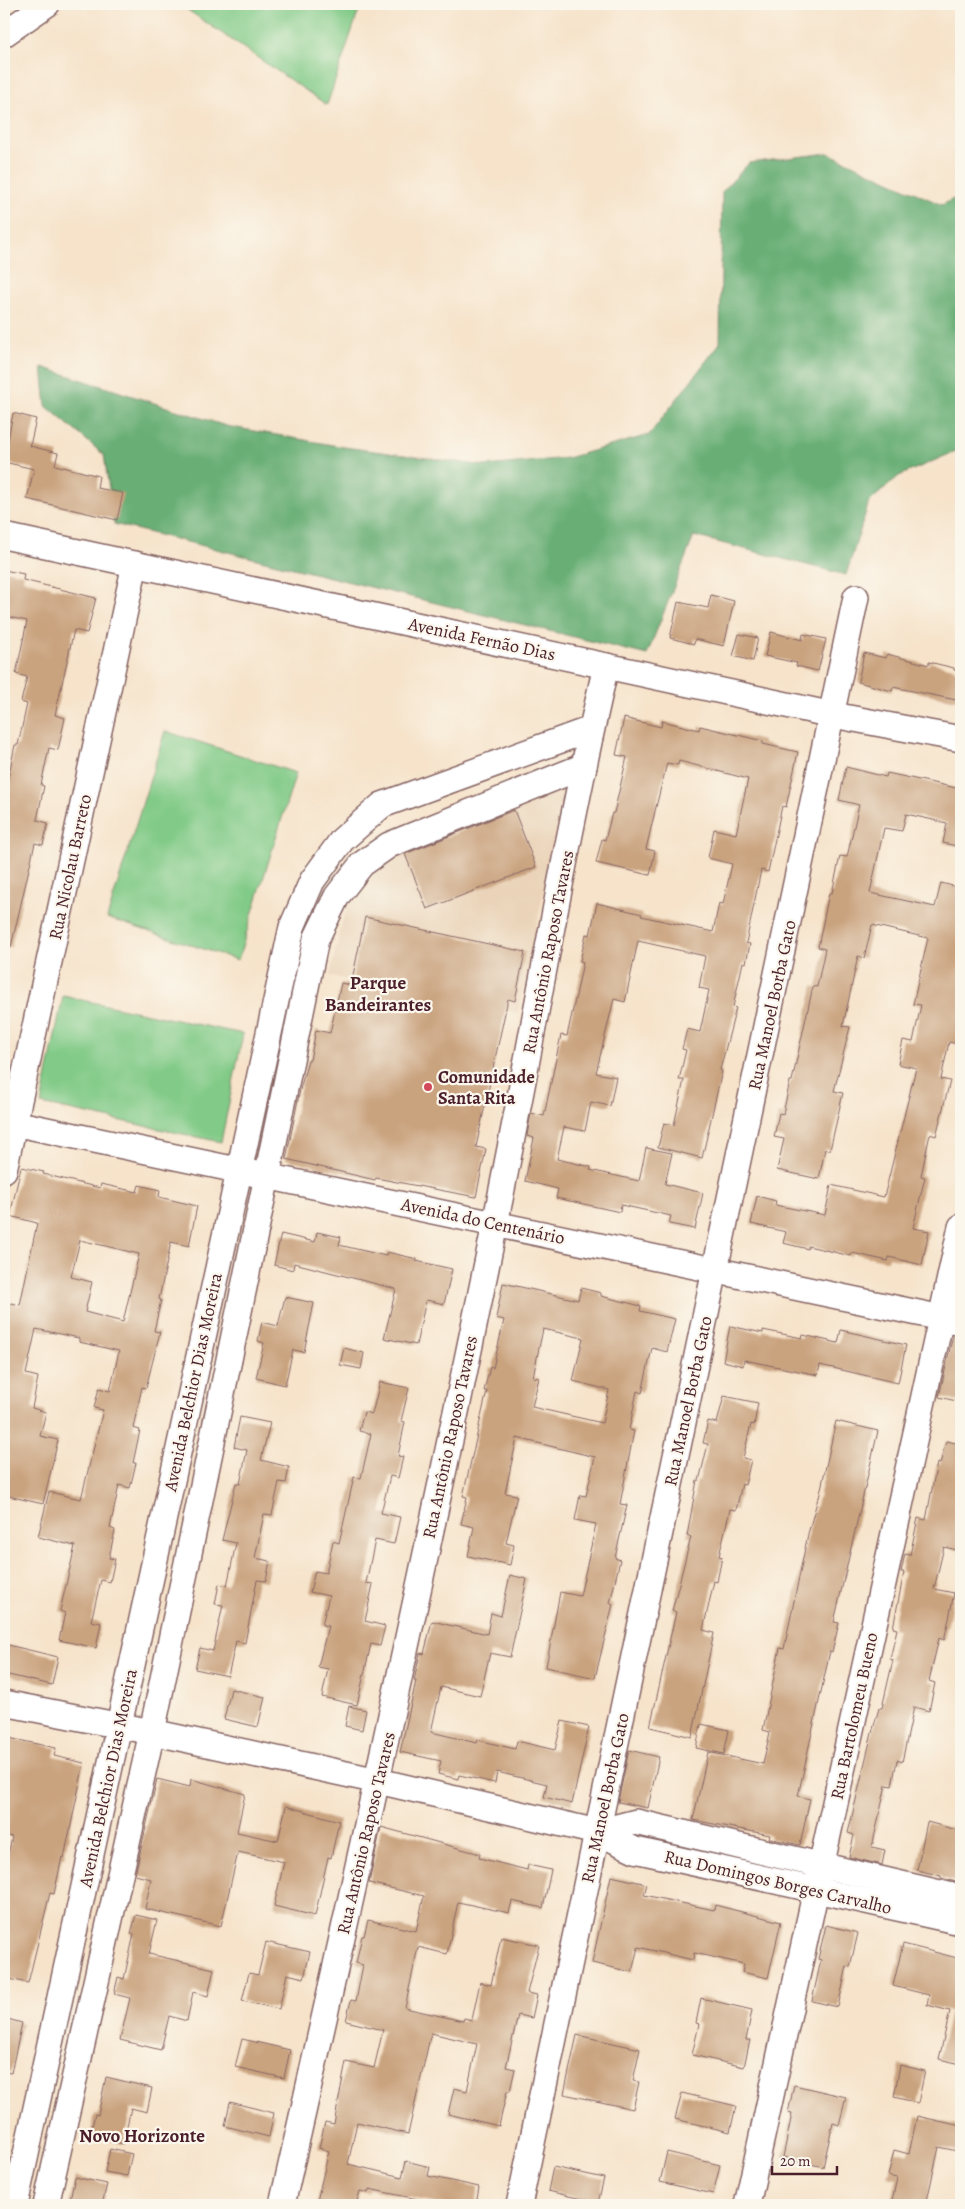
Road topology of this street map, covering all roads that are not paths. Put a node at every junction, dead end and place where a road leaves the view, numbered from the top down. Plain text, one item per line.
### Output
1 (47, 4) edge
2 (4, 34) edge
3 (4, 536) edge
4 (135, 564) junction
5 (856, 597) dead end
6 (606, 666) junction
7 (833, 715) junction
8 (591, 729) junction
9 (961, 739) edge
10 (584, 766) junction
11 (9, 1122) edge
12 (4, 1170) edge
13 (239, 1170) junction
14 (266, 1175) junction
15 (495, 1223) junction
16 (961, 1227) edge
17 (716, 1270) junction
18 (951, 1320) edge
19 (4, 1703) edge
20 (120, 1726) junction
21 (152, 1732) junction
22 (378, 1781) junction
23 (598, 1832) junction
24 (821, 1864) junction
25 (815, 1891) junction
26 (961, 1898) edge
27 (961, 1922) edge
28 (15, 2205) edge
29 (46, 2205) edge
30 (282, 2205) edge
31 (519, 2205) edge
32 (747, 2205) edge

1 - 2 street
3 - 4 street, Avenida Fernão Dias
4 - 6 street, Avenida Fernão Dias
4 - 11 street, Rua Nicolau Barreto
5 - 7 street, Rua Manoel Borba Gato
6 - 7 street, Avenida Fernão Dias
6 - 8 street, Rua Antônio Raposo Tavares
7 - 9 street, Avenida Fernão Dias
7 - 17 street, Rua Manoel Borba Gato
8 - 10 street, Rua Antônio Raposo Tavares
8 - 13 street, Avenida Belchior Dias Moreira
10 - 14 street, Avenida Belchior Dias Moreira
10 - 15 street, Rua Antônio Raposo Tavares
11 - 12 street, Rua Nicolau Barreto
11 - 13 street, Avenida do Centenário
13 - 14 street, Avenida do Centenário
13 - 20 street, Avenida Belchior Dias Moreira
14 - 15 street, Avenida do Centenário
14 - 21 street, Avenida Belchior Dias Moreira
15 - 17 street, Avenida do Centenário
15 - 22 street, Rua Antônio Raposo Tavares
16 - 18 street, Rua Bartolomeu Bueno
17 - 18 street, Avenida do Centenário
17 - 23 street, Rua Manoel Borba Gato
18 - 24 street, Rua Bartolomeu Bueno
19 - 20 street, Rua Domingos Borges Carvalho
20 - 21 street, Rua Domingos Borges Carvalho
20 - 28 street, Avenida Belchior Dias Moreira
21 - 22 street, Rua Domingos Borges Carvalho
21 - 29 street, Avenida Belchior Dias Moreira
22 - 23 street, Rua Domingos Borges Carvalho
22 - 30 street, Rua Antônio Raposo Tavares
23 - 24 street, Rua Domingos Borges Carvalho
23 - 25 street, Rua Domingos Borges Carvalho
23 - 31 street, Rua Manoel Borba Gato
24 - 25 street, Rua Bartolomeu Bueno
24 - 26 street, Rua Domingos Borges Carvalho
25 - 27 street, Rua Domingos Borges Carvalho
25 - 32 street, Rua Bartolomeu Bueno

